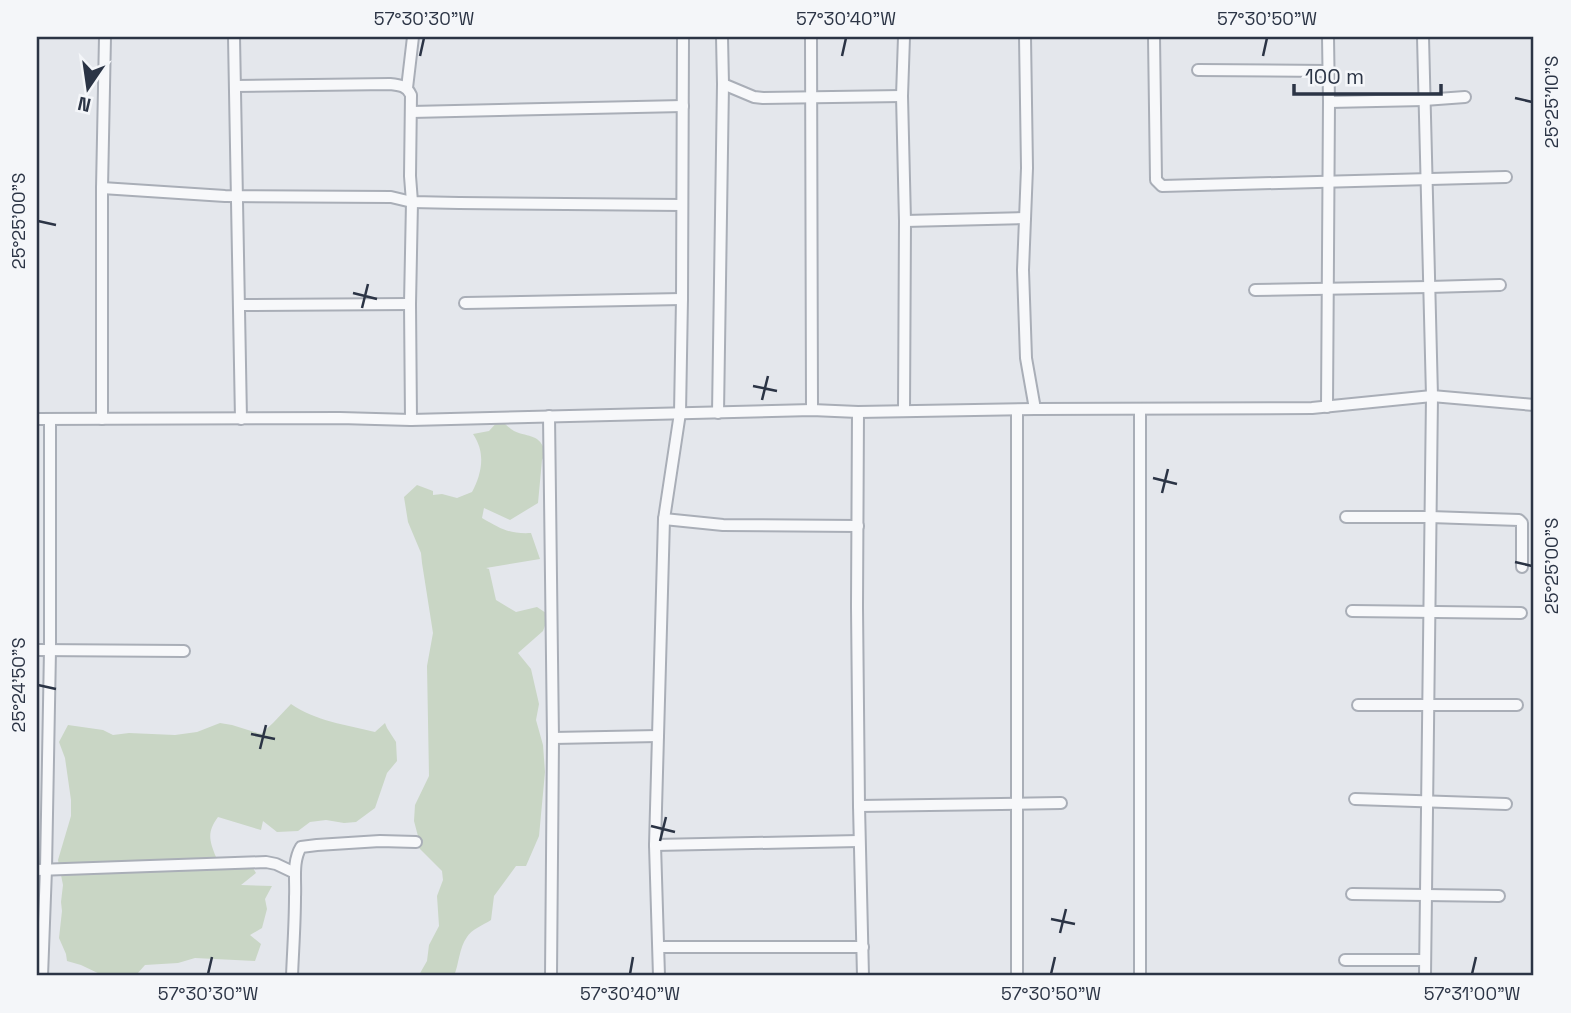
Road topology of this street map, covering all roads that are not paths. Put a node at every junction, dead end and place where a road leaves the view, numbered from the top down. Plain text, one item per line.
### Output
1 (105, 37) edge
2 (234, 37) edge
3 (413, 37) edge
4 (683, 37) edge
5 (722, 37) edge
6 (811, 37) edge
7 (904, 37) edge
8 (1025, 37) edge
9 (1154, 37) edge
10 (1328, 37) edge
11 (1423, 37) edge
12 (1198, 70) dead end
13 (1329, 71) junction
14 (723, 84) junction
15 (235, 86) junction
16 (407, 88) junction
17 (902, 96) junction
18 (1465, 97) dead end
19 (812, 99) junction
20 (1423, 100) junction
21 (1329, 102) junction
22 (683, 106) junction
23 (411, 112) junction
24 (1506, 177) dead end
25 (1426, 180) junction
26 (1328, 181) junction
27 (102, 188) junction
28 (237, 196) junction
29 (412, 202) junction
30 (682, 205) junction
31 (1025, 218) junction
32 (905, 221) junction
33 (1500, 285) dead end
34 (1429, 287) junction
35 (1328, 289) junction
36 (1255, 290) dead end
37 (682, 299) junction
38 (465, 303) dead end
39 (410, 304) junction
40 (239, 305) junction
41 (1432, 396) junction
42 (1534, 405) edge
43 (1327, 407) junction
44 (1140, 408) junction
45 (1035, 409) junction
46 (812, 410) junction
47 (904, 410) junction
48 (1017, 410) junction
49 (858, 412) junction
50 (680, 413) junction
51 (718, 413) junction
52 (549, 416) junction
53 (37, 419) edge
54 (50, 419) junction
55 (102, 419) junction
56 (241, 419) junction
57 (411, 420) junction
58 (1346, 517) dead end
59 (1430, 517) junction
60 (664, 519) junction
61 (858, 526) junction
62 (1522, 567) dead end
63 (1352, 611) dead end
64 (1429, 611) junction
65 (1521, 613) dead end
66 (37, 650) edge
67 (50, 650) junction
68 (184, 651) dead end
69 (1358, 705) dead end
70 (1428, 705) junction
71 (1517, 705) dead end
72 (658, 736) junction
73 (553, 738) junction
74 (42, 755) edge
75 (1354, 799) dead end
76 (1427, 801) junction
77 (1061, 803) dead end
78 (1016, 804) junction
79 (1506, 804) dead end
80 (859, 806) junction
81 (859, 841) junction
82 (416, 842) dead end
83 (655, 845) junction
84 (41, 869) edge
85 (295, 873) junction
86 (1352, 894) dead end
87 (1426, 895) junction
88 (1499, 897) dead end
89 (659, 947) junction
90 (863, 947) junction
91 (1345, 960) dead end
92 (1425, 960) junction
93 (40, 975) edge
94 (292, 976) edge
95 (551, 976) edge
96 (659, 976) edge
97 (863, 976) edge
98 (1017, 976) edge
99 (1140, 976) edge
100 (1425, 976) edge

1 - 27 street
2 - 15 street
3 - 16 street
4 - 22 street
5 - 14 street
6 - 19 street
7 - 17 street
8 - 31 street
9 - 26 street
10 - 13 street
11 - 20 street
12 - 13 street
13 - 21 street
14 - 19 street
14 - 51 street
15 - 16 street
15 - 28 street
16 - 23 street
17 - 19 street
17 - 32 street
18 - 20 street
19 - 46 street
20 - 21 street
20 - 25 street
21 - 26 street
22 - 23 street
22 - 30 street
23 - 29 street
24 - 25 street
25 - 26 street
25 - 34 street
26 - 35 street
27 - 28 street
27 - 55 street
28 - 29 street
28 - 40 street
29 - 30 street
29 - 39 street
30 - 37 street
31 - 32 street
31 - 45 street
32 - 47 street
33 - 34 street
34 - 35 street
34 - 41 street
35 - 36 street
35 - 43 street
37 - 38 street
37 - 50 street
39 - 40 street
39 - 57 street
40 - 56 street
41 - 42 street
41 - 43 street
41 - 59 street
43 - 44 street
44 - 45 street
44 - 99 street
45 - 48 street
46 - 49 street
46 - 51 street
47 - 48 street
47 - 49 street
48 - 78 street
49 - 61 street
50 - 51 street
50 - 52 street
50 - 60 street
52 - 57 street
52 - 73 street
53 - 54 street
54 - 55 street
54 - 67 street
55 - 56 street
56 - 57 street
58 - 59 street
59 - 62 street
59 - 64 street
60 - 61 street
60 - 72 street
61 - 80 street
63 - 64 street
64 - 65 street
64 - 70 street
66 - 67 street
67 - 68 street
67 - 74 street
69 - 70 street
70 - 71 street
70 - 76 street
72 - 73 street
72 - 83 street
73 - 95 street
74 - 84 street
75 - 76 street
76 - 79 street
76 - 87 street
77 - 78 street
78 - 80 street
78 - 98 street
80 - 81 street
81 - 83 street
81 - 90 street
82 - 85 street
83 - 89 street
84 - 85 street
84 - 93 street
85 - 94 street
86 - 87 street
87 - 88 street
87 - 92 street
89 - 90 street
89 - 96 street
90 - 97 street
91 - 92 street
92 - 100 street

